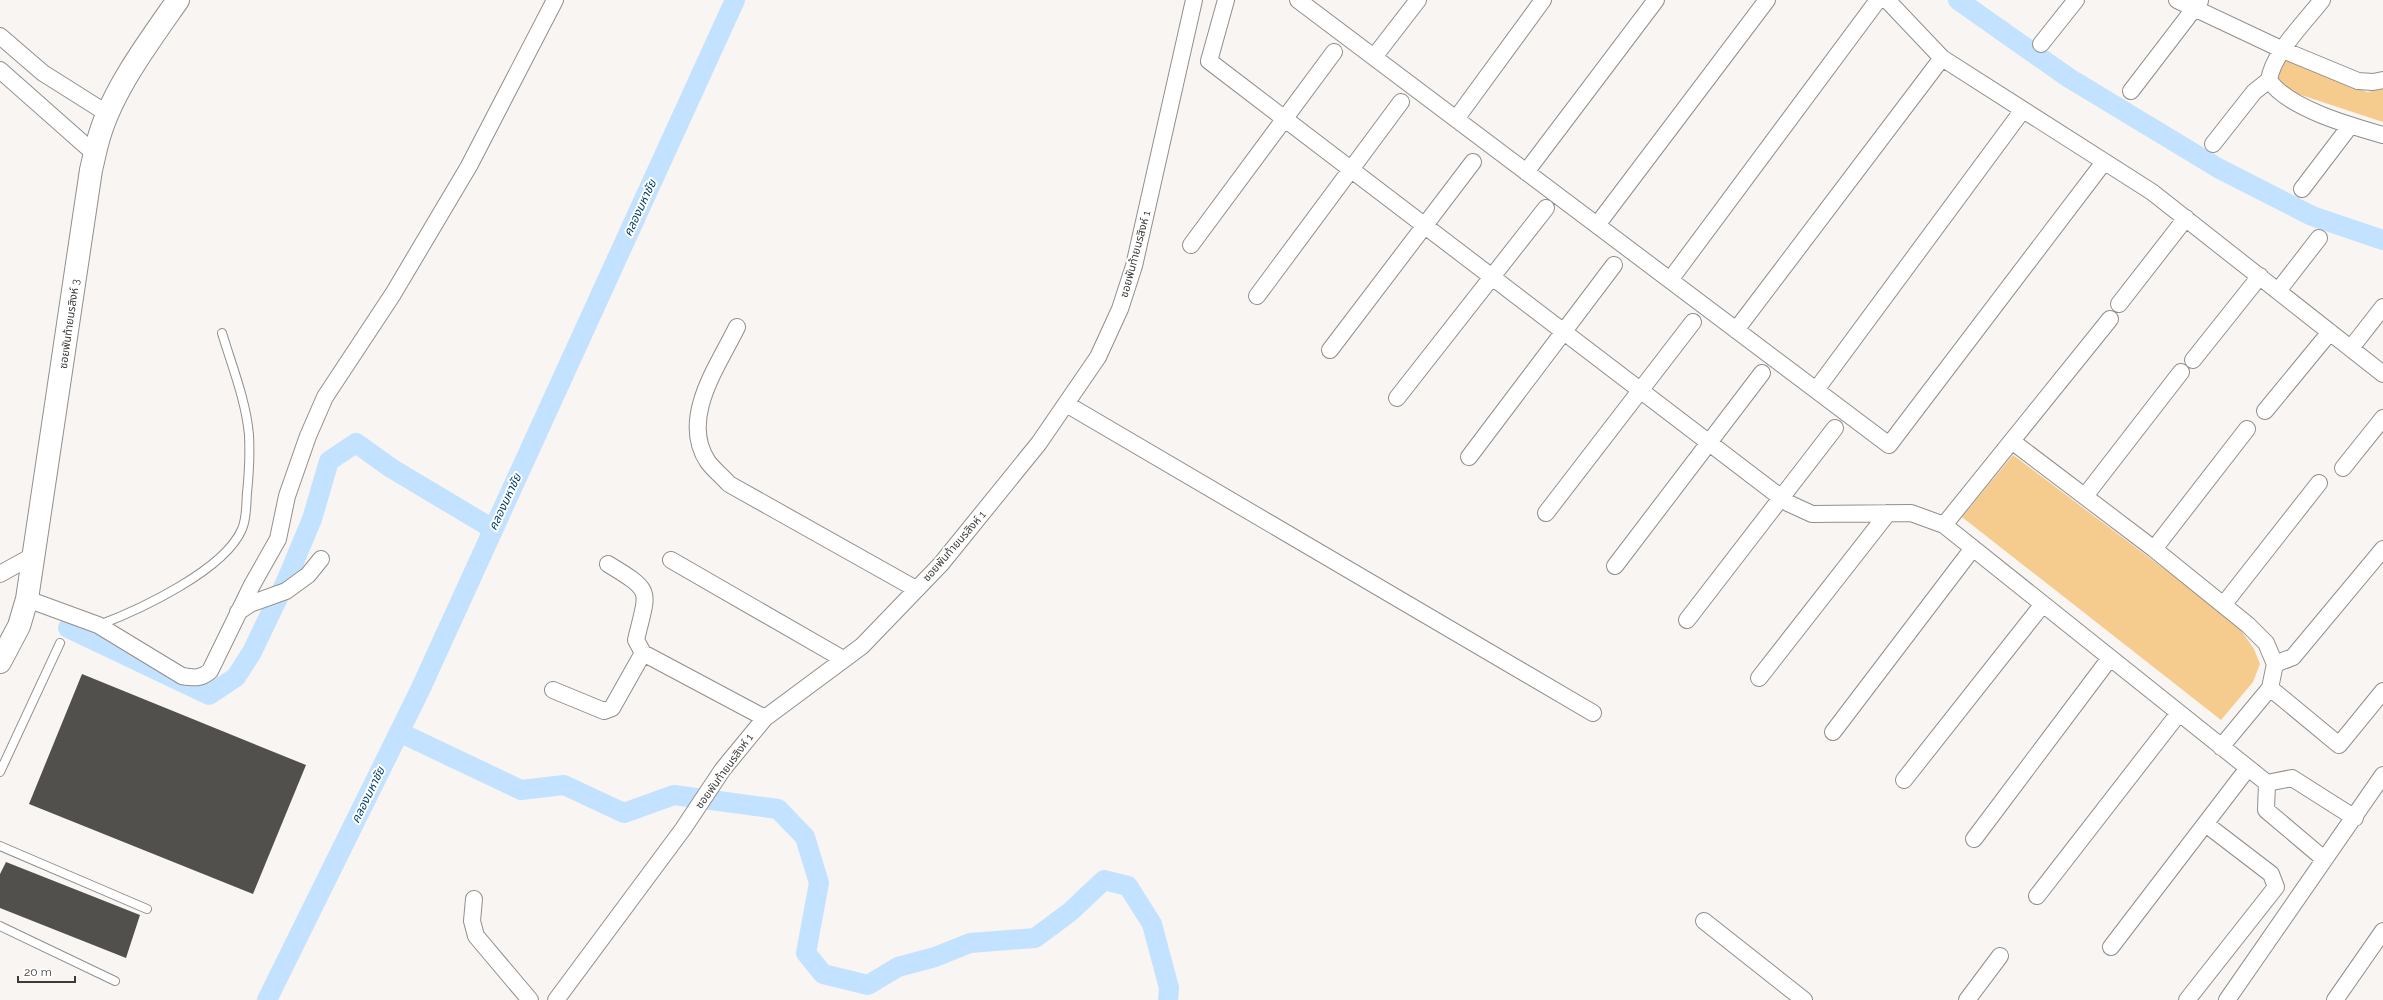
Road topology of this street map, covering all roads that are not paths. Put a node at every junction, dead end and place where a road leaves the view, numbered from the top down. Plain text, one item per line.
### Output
1 (178, 0) edge
2 (555, 0) edge
3 (1194, 0) edge
4 (1226, 0) edge
5 (1418, 0) edge
6 (1543, 0) edge
7 (1656, 0) edge
8 (1767, 0) edge
9 (1878, 0) edge
10 (1887, 0) edge
11 (2076, 0) edge
12 (2177, 0) edge
13 (2322, 0) edge
14 (1307, 3) edge
15 (2198, 4) edge
16 (0, 36) edge
17 (2041, 44) dead end
18 (2283, 50) junction
19 (1334, 52) dead end
20 (1374, 57) junction
21 (1942, 58) junction
22 (0, 70) edge
23 (2269, 80) junction
24 (2383, 80) edge
25 (2131, 91) dead end
26 (1401, 102) dead end
27 (2022, 111) junction
28 (108, 114) junction
29 (1285, 119) junction
30 (1456, 119) junction
31 (2350, 126) junction
32 (2383, 135) edge
33 (2213, 144) dead end
34 (95, 154) junction
35 (1473, 162) dead end
36 (2104, 162) junction
37 (1351, 169) junction
38 (1526, 172) junction
39 (2302, 189) dead end
40 (1546, 208) dead end
41 (2186, 218) junction
42 (1597, 225) junction
43 (1425, 226) junction
44 (2319, 238) dead end
45 (1191, 245) dead end
46 (1614, 265) dead end
47 (2260, 276) junction
48 (1492, 277) junction
49 (1670, 280) junction
50 (2278, 291) junction
51 (1257, 296) dead end
52 (2119, 304) dead end
53 (2383, 307) edge
54 (2110, 319) dead end
55 (1693, 322) dead end
56 (737, 327) dead end
57 (1736, 330) junction
58 (1564, 332) junction
59 (2330, 332) junction
60 (222, 333) dead end
61 (2351, 348) junction
62 (1330, 350) dead end
63 (2193, 360) dead end
64 (2181, 372) dead end
65 (1762, 373) dead end
66 (2383, 374) edge
67 (1640, 390) junction
68 (1816, 390) junction
69 (1397, 398) dead end
70 (1068, 405) junction
71 (2265, 411) dead end
72 (2383, 418) edge
73 (1835, 428) dead end
74 (2247, 429) dead end
75 (1709, 442) junction
76 (2013, 442) junction
77 (1469, 457) dead end
78 (2343, 468) dead end
79 (2319, 483) dead end
80 (2085, 496) junction
81 (1781, 498) junction
82 (1546, 513) dead end
83 (1888, 513) junction
84 (1944, 525) junction
85 (1973, 548) junction
86 (2154, 549) junction
87 (2383, 549) edge
88 (36, 554) junction
89 (321, 559) dead end
90 (671, 560) dead end
91 (608, 564) dead end
92 (1615, 566) dead end
93 (0, 574) edge
94 (916, 589) junction
95 (27, 599) junction
96 (2044, 604) junction
97 (2224, 604) junction
98 (238, 612) junction
99 (1686, 620) dead end
100 (98, 625) junction
101 (60, 643) dead end
102 (643, 653) junction
103 (2110, 658) junction
104 (843, 659) junction
105 (0, 662) edge
106 (2275, 664) junction
107 (1760, 678) dead end
108 (2270, 688) junction
109 (553, 690) dead end
110 (2383, 691) edge
111 (1593, 713) dead end
112 (2179, 713) junction
113 (765, 718) junction
114 (1833, 732) dead end
115 (2221, 747) junction
116 (2248, 768) junction
117 (0, 772) edge
118 (2383, 775) edge
119 (1904, 780) dead end
120 (2267, 783) junction
121 (2354, 818) junction
122 (2206, 824) junction
123 (1974, 839) dead end
124 (0, 846) edge
125 (2324, 859) junction
126 (2037, 896) dead end
127 (474, 899) dead end
128 (147, 909) dead end
129 (1704, 921) dead end
130 (0, 926) edge
131 (2383, 932) edge
132 (2111, 947) dead end
133 (2000, 956) dead end
134 (115, 980) dead end
135 (530, 1000) edge
136 (556, 1000) edge
137 (1804, 1000) edge
138 (1967, 1000) edge
139 (2187, 1000) edge
140 (2227, 1000) edge
141 (2335, 1000) edge

1 - 28 street, ซอยพันท้ายนรสิงห์ 3
2 - 98 street
3 - 70 street, ซอยพันท้ายนรสิงห์ 1
4 - 29 street
5 - 20 street
6 - 30 street
7 - 38 street
8 - 42 street
9 - 49 street
10 - 21 street
11 - 17 street
12 - 15 street
13 - 18 street
14 - 20 street
15 - 18 street
15 - 25 street
16 - 28 street
18 - 23 street
18 - 24 street
19 - 29 street
20 - 30 street
21 - 27 street
21 - 57 street
22 - 34 street
23 - 31 street
23 - 33 street
26 - 37 street
27 - 36 street
27 - 68 street
28 - 34 street, ซอยพันท้ายนรสิงห์ 3
29 - 37 street
29 - 45 street
30 - 38 street
31 - 32 street
31 - 39 street
34 - 88 street, ซอยพันท้ายนรสิงห์ 3
35 - 43 street
36 - 41 street
36 - 68 street
37 - 43 street
37 - 51 street
38 - 42 street
40 - 48 street
41 - 47 street
41 - 52 street
42 - 49 street
43 - 48 street
43 - 62 street
44 - 50 street
46 - 58 street
47 - 50 street
47 - 63 street
48 - 58 street
48 - 69 street
49 - 57 street
50 - 59 street
53 - 61 street
54 - 76 street
55 - 67 street
56 - 94 street
57 - 68 street
58 - 67 street
58 - 77 street
59 - 61 street
59 - 71 street
60 - 100 lane
61 - 66 street
64 - 80 street
65 - 75 street
67 - 75 street
67 - 82 street
70 - 94 street, ซอยพันท้ายนรสิงห์ 1
70 - 111 street
72 - 78 street
73 - 81 street
74 - 86 street
75 - 81 street
75 - 92 street
76 - 80 street
76 - 84 street
79 - 97 street
80 - 86 street
81 - 83 street
81 - 99 street
83 - 84 street
83 - 107 street
84 - 85 street
85 - 96 street
85 - 114 street
86 - 97 street
87 - 106 street
88 - 93 street
88 - 95 street, ซอยพันท้ายนรสิงห์ 3
89 - 98 street
90 - 104 street
91 - 102 street
94 - 104 street, ซอยพันท้ายนรสิงห์ 1
95 - 100 street
95 - 105 street, ซอยพันท้ายนรสิงห์ 3
96 - 103 street
96 - 119 street
97 - 106 street
98 - 100 street
101 - 117 lane
102 - 109 street
102 - 113 street
103 - 112 street
103 - 123 street
104 - 113 street, ซอยพันท้ายนรสิงห์ 1
106 - 108 street
108 - 110 street
108 - 115 street
112 - 115 street
112 - 126 street
113 - 136 street, ซอยพันท้ายนรสิงห์ 1
115 - 116 street
116 - 120 street
116 - 122 street
118 - 121 street
120 - 121 street
120 - 125 street
121 - 125 street
122 - 132 street
122 - 139 street
124 - 128 lane
125 - 140 street
127 - 135 street
129 - 137 street
130 - 134 lane
131 - 141 street
133 - 138 street

